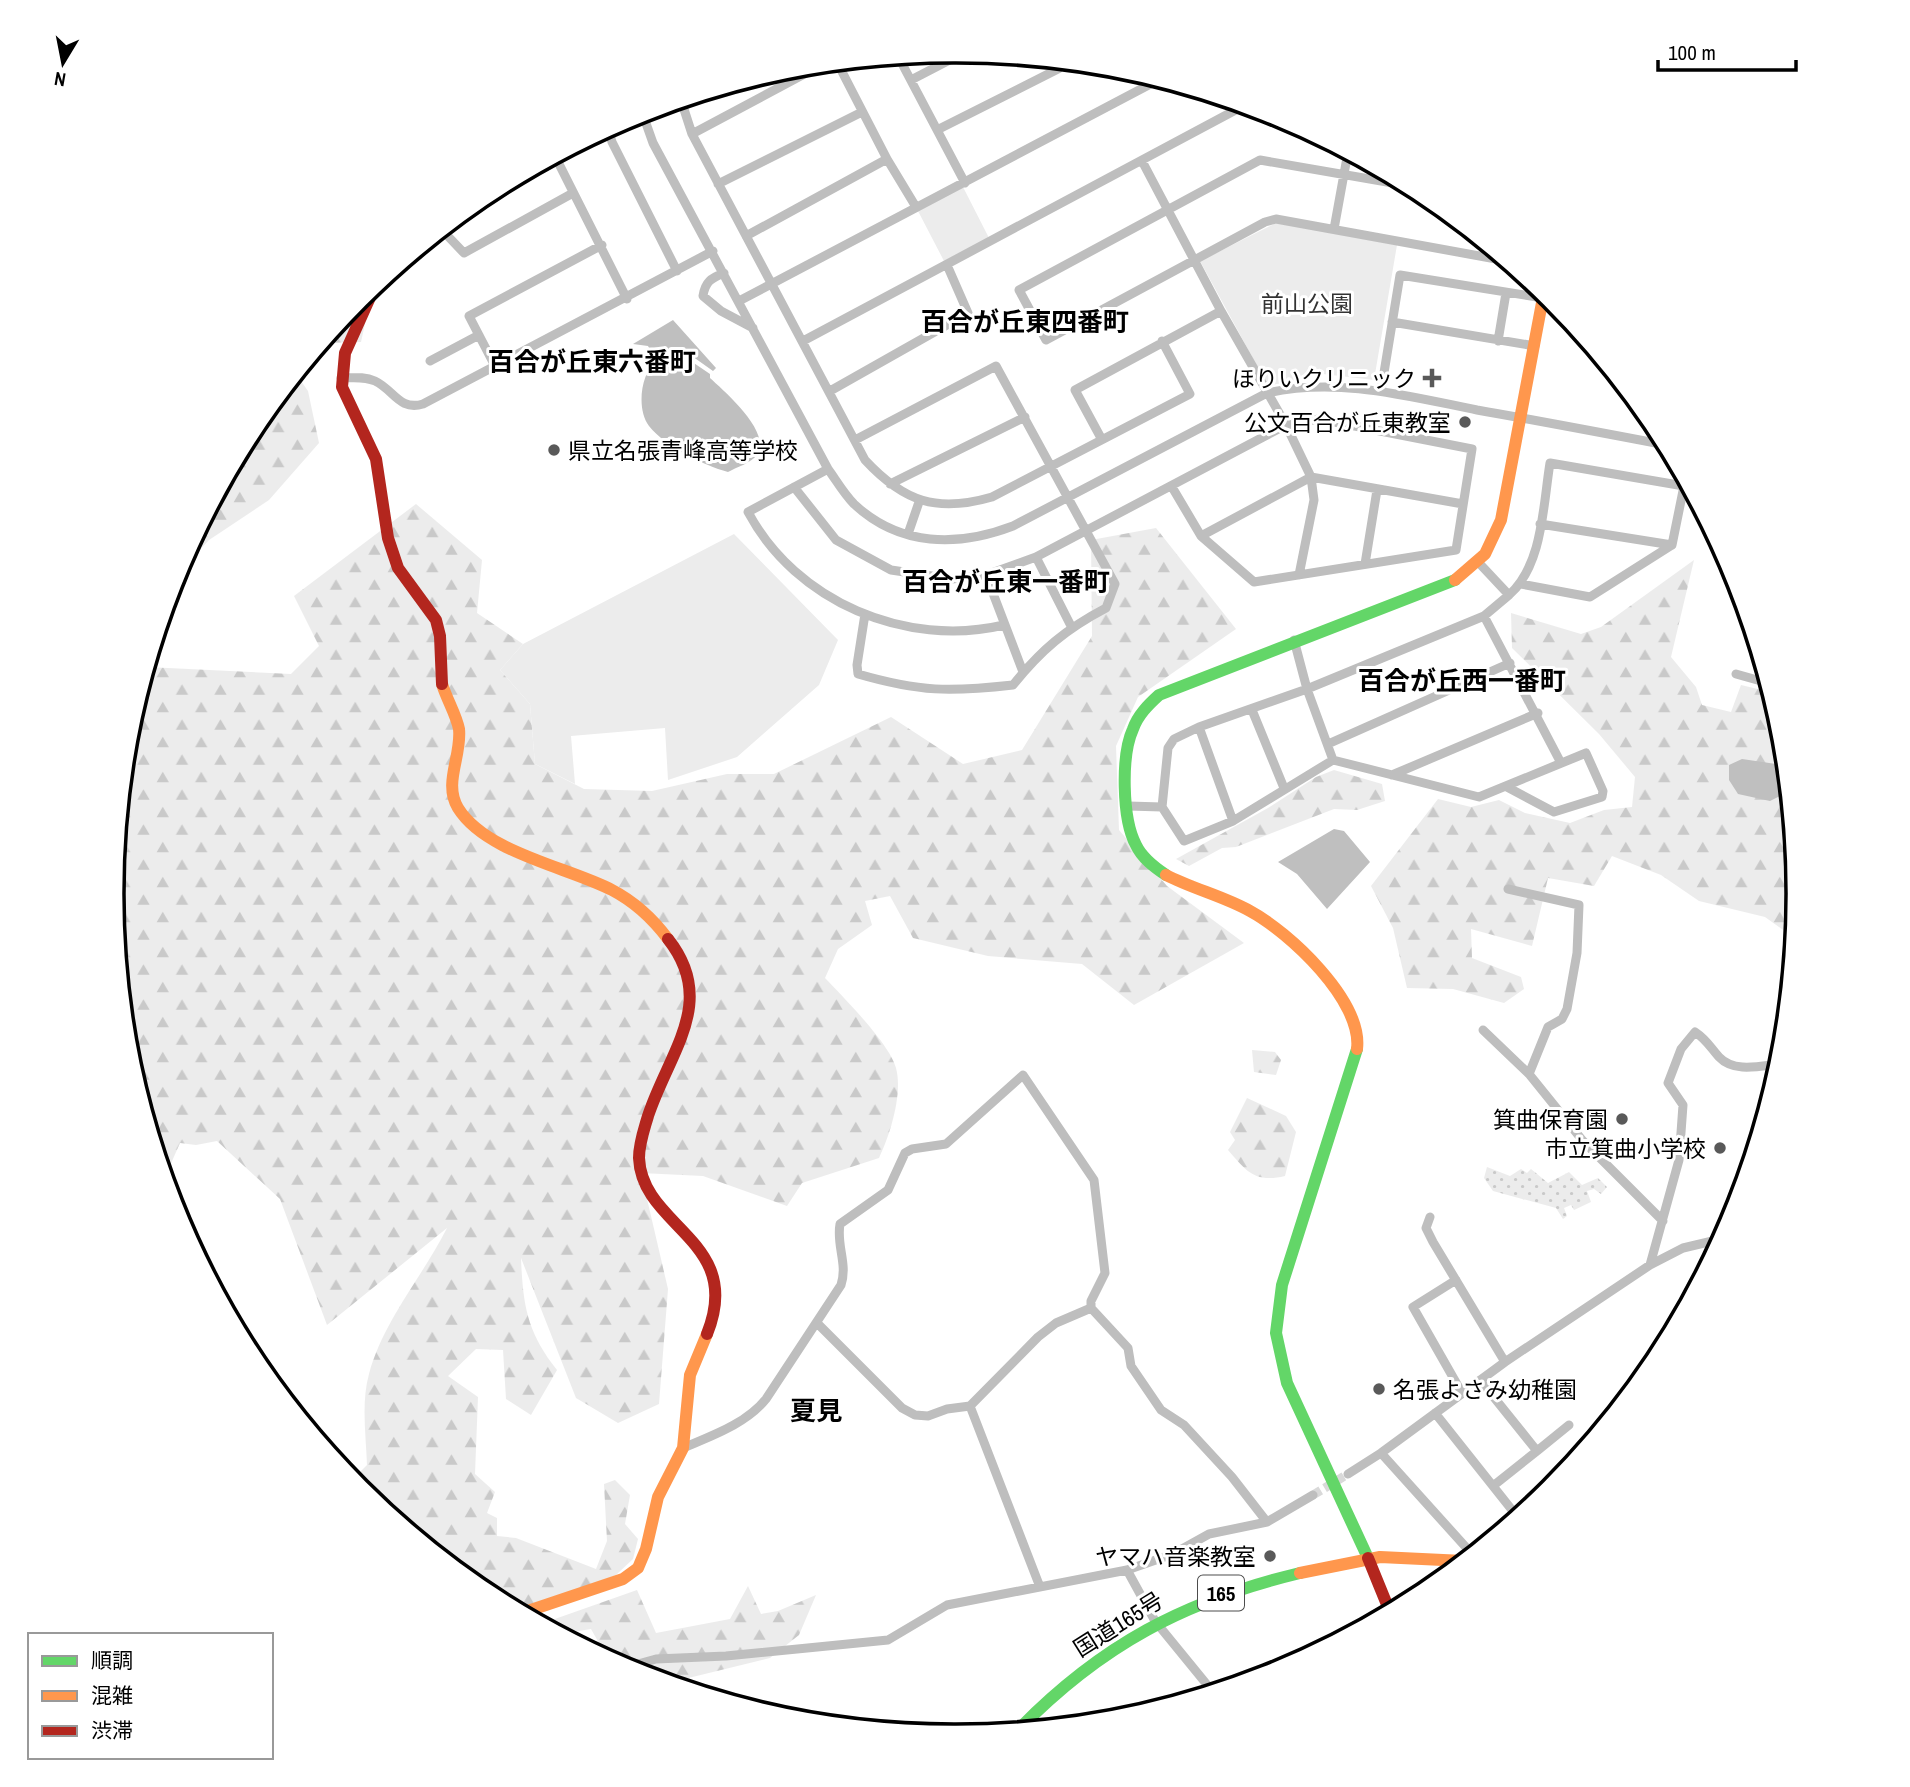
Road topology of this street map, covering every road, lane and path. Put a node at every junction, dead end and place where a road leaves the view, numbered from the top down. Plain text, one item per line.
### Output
1 (943, 63) edge
2 (903, 65) edge
3 (1057, 69) edge
4 (841, 71) edge
5 (796, 79) edge
6 (911, 80) junction
7 (1147, 86) edge
8 (684, 109) edge
9 (1233, 111) edge
10 (862, 112) junction
11 (646, 123) edge
12 (937, 130) junction
13 (692, 134) junction
14 (610, 139) edge
15 (887, 159) junction
16 (1142, 161) junction
17 (1346, 162) edge
18 (559, 164) edge
19 (1344, 173) junction
20 (1380, 180) edge
21 (718, 184) junction
22 (965, 184) junction
23 (573, 193) junction
24 (916, 207) junction
25 (1169, 208) junction
26 (1334, 229) junction
27 (448, 236) edge
28 (746, 236) junction
29 (602, 245) junction
30 (713, 251) junction
31 (1489, 258) edge
32 (1196, 259) junction
33 (947, 265) junction
34 (677, 271) junction
35 (724, 273) junction
36 (770, 285) junction
37 (1506, 293) junction
38 (1530, 294) edge
39 (627, 299) junction
40 (739, 301) junction
41 (1542, 306) edge
42 (1221, 311) junction
43 (363, 312) edge
44 (1392, 322) junction
45 (753, 328) junction
46 (479, 335) junction
47 (803, 341) junction
48 (1162, 341) junction
49 (1498, 341) junction
50 (1535, 346) junction
51 (430, 361) dead end
52 (495, 366) junction
53 (341, 378) junction
54 (830, 391) junction
55 (1381, 391) junction
56 (1266, 393) junction
57 (1025, 417) junction
58 (1520, 417) junction
59 (1286, 425) junction
60 (1101, 438) junction
61 (855, 440) junction
62 (1652, 442) edge
63 (1051, 464) junction
64 (828, 468) junction
65 (1311, 477) junction
66 (1676, 482) edge
67 (890, 484) junction
68 (794, 487) junction
69 (1172, 488) junction
70 (1377, 489) junction
71 (1683, 494) edge
72 (1068, 496) junction
73 (919, 502) junction
74 (1463, 504) junction
75 (1540, 524) junction
76 (1086, 530) junction
77 (908, 534) junction
78 (1201, 536) junction
79 (1672, 545) junction
80 (1035, 557) junction
81 (1479, 563) junction
82 (1365, 564) junction
83 (986, 575) junction
84 (1299, 575) junction
85 (1521, 584) junction
86 (1509, 595) junction
87 (865, 614) junction
88 (1485, 615) junction
89 (1004, 625) junction
90 (1071, 626) junction
91 (1294, 640) junction
92 (1510, 663) junction
93 (1023, 672) junction
94 (1736, 674) dead end
95 (1757, 680) edge
96 (1307, 689) junction
97 (1252, 710) junction
98 (1538, 713) junction
99 (1199, 727) junction
100 (1328, 744) junction
101 (1333, 760) junction
102 (1561, 763) junction
103 (1392, 775) junction
104 (1507, 787) junction
105 (1284, 788) junction
106 (1128, 806) junction
107 (1162, 807) junction
108 (1233, 821) junction
109 (1508, 889) dead end
110 (1483, 1030) dead end
111 (1768, 1065) edge
112 (1529, 1074) junction
113 (1430, 1217) dead end
114 (1663, 1221) junction
115 (1708, 1242) edge
116 (1650, 1265) junction
117 (1456, 1280) junction
118 (1091, 1308) junction
119 (817, 1323) junction
120 (1505, 1362) junction
121 (1480, 1380) junction
122 (1462, 1393) junction
123 (970, 1406) junction
124 (1435, 1413) junction
125 (1569, 1425) dead end
126 (683, 1448) junction
127 (1537, 1451) junction
128 (1381, 1453) junction
129 (1348, 1474) tunnel mouth
130 (1493, 1486) junction
131 (1313, 1495) tunnel mouth
132 (1512, 1509) edge
133 (1266, 1522) junction
134 (1466, 1548) edge
135 (1368, 1558) junction
136 (1449, 1561) edge
137 (1127, 1570) junction
138 (1040, 1587) junction
139 (1386, 1603) edge
140 (534, 1609) edge
141 (1155, 1621) junction
142 (642, 1663) edge
143 (1207, 1685) edge
144 (1033, 1720) edge

1 - 6 street
2 - 6 street
3 - 12 street
4 - 10 street
5 - 13 street
6 - 12 street
7 - 22 street
8 - 13 street
9 - 16 street
10 - 15 street
10 - 21 street
11 - 30 street
12 - 22 street
13 - 21 street
14 - 34 street
15 - 24 street
15 - 28 street
16 - 25 street
16 - 33 street
17 - 19 street
18 - 23 street
19 - 20 street
19 - 25 street
19 - 26 street
21 - 28 street
22 - 24 street
23 - 27 street
23 - 29 street
24 - 36 street
25 - 32 street
25 - 32 street
26 - 31 street
26 - 32 street
28 - 36 street
29 - 39 street
29 - 46 street
30 - 34 street
30 - 35 street
32 - 42 street
33 - 47 street
33 - 54 street
34 - 39 street
35 - 40 street
35 - 45 street
36 - 40 street
36 - 47 street
37 - 38 street
37 - 44 street
37 - 49 street
39 - 52 street
40 - 45 street
41 - 50 main road
42 - 48 street
42 - 56 street
43 - 53 main road
44 - 49 street
44 - 55 street
45 - 64 street
46 - 51 street
46 - 52 street
47 - 54 street
48 - 60 street
48 - 60 street
49 - 50 street
50 - 58 main road
52 - 53 street
53 - 126 main road
54 - 61 street
55 - 56 street
55 - 58 street
56 - 59 street
56 - 72 street
57 - 61 street
57 - 63 street
57 - 67 street
58 - 62 street
58 - 81 main road
59 - 65 street
59 - 69 street
59 - 74 street
60 - 63 street
61 - 67 street
63 - 72 street
63 - 73 street
64 - 68 street
64 - 77 street
65 - 70 street
65 - 78 street
65 - 84 street
66 - 75 street
67 - 73 street
68 - 83 street
68 - 87 street
69 - 76 street
69 - 78 street
70 - 74 street
70 - 82 street
71 - 79 street
72 - 76 street
72 - 77 street
73 - 77 street
74 - 82 street
75 - 79 street
75 - 85 street
76 - 80 street
76 - 90 street
78 - 84 street
79 - 85 street
80 - 83 street
80 - 90 street
81 - 86 street
81 - 91 main road
82 - 84 street
83 - 89 street
85 - 86 street
86 - 88 street
87 - 89 street
87 - 93 street
88 - 92 street
88 - 96 street
89 - 93 street
90 - 93 street
91 - 96 street
91 - 106 main road
92 - 98 street
92 - 100 street
94 - 95 street
96 - 97 street
96 - 100 street
97 - 99 street
97 - 105 street
98 - 102 street
98 - 103 street
99 - 107 street
99 - 108 street
100 - 101 street
101 - 103 street
101 - 105 street
102 - 104 street
102 - 104 street
103 - 104 street
105 - 108 street
106 - 107 street
106 - 135 main road
107 - 108 street
109 - 112 street
110 - 112 street
111 - 114 street
112 - 114 street
113 - 117 street
114 - 116 street
115 - 116 street
116 - 120 street
117 - 120 street
117 - 122 street
118 - 119 street
118 - 123 street
118 - 133 street
119 - 123 street
119 - 126 street
120 - 121 street
121 - 122 street
121 - 127 street
122 - 124 street
123 - 138 street
124 - 128 street
124 - 130 street
125 - 127 street
126 - 140 main road
127 - 130 street
128 - 129 street
128 - 134 street
130 - 132 street
131 - 133 street
133 - 137 street
135 - 136 main road, 国道165号 / 165
135 - 139 main road
135 - 141 main road, 国道165号 / 165
137 - 138 street
137 - 141 street
138 - 142 street
141 - 143 street
141 - 144 main road, 国道165号 / 165

